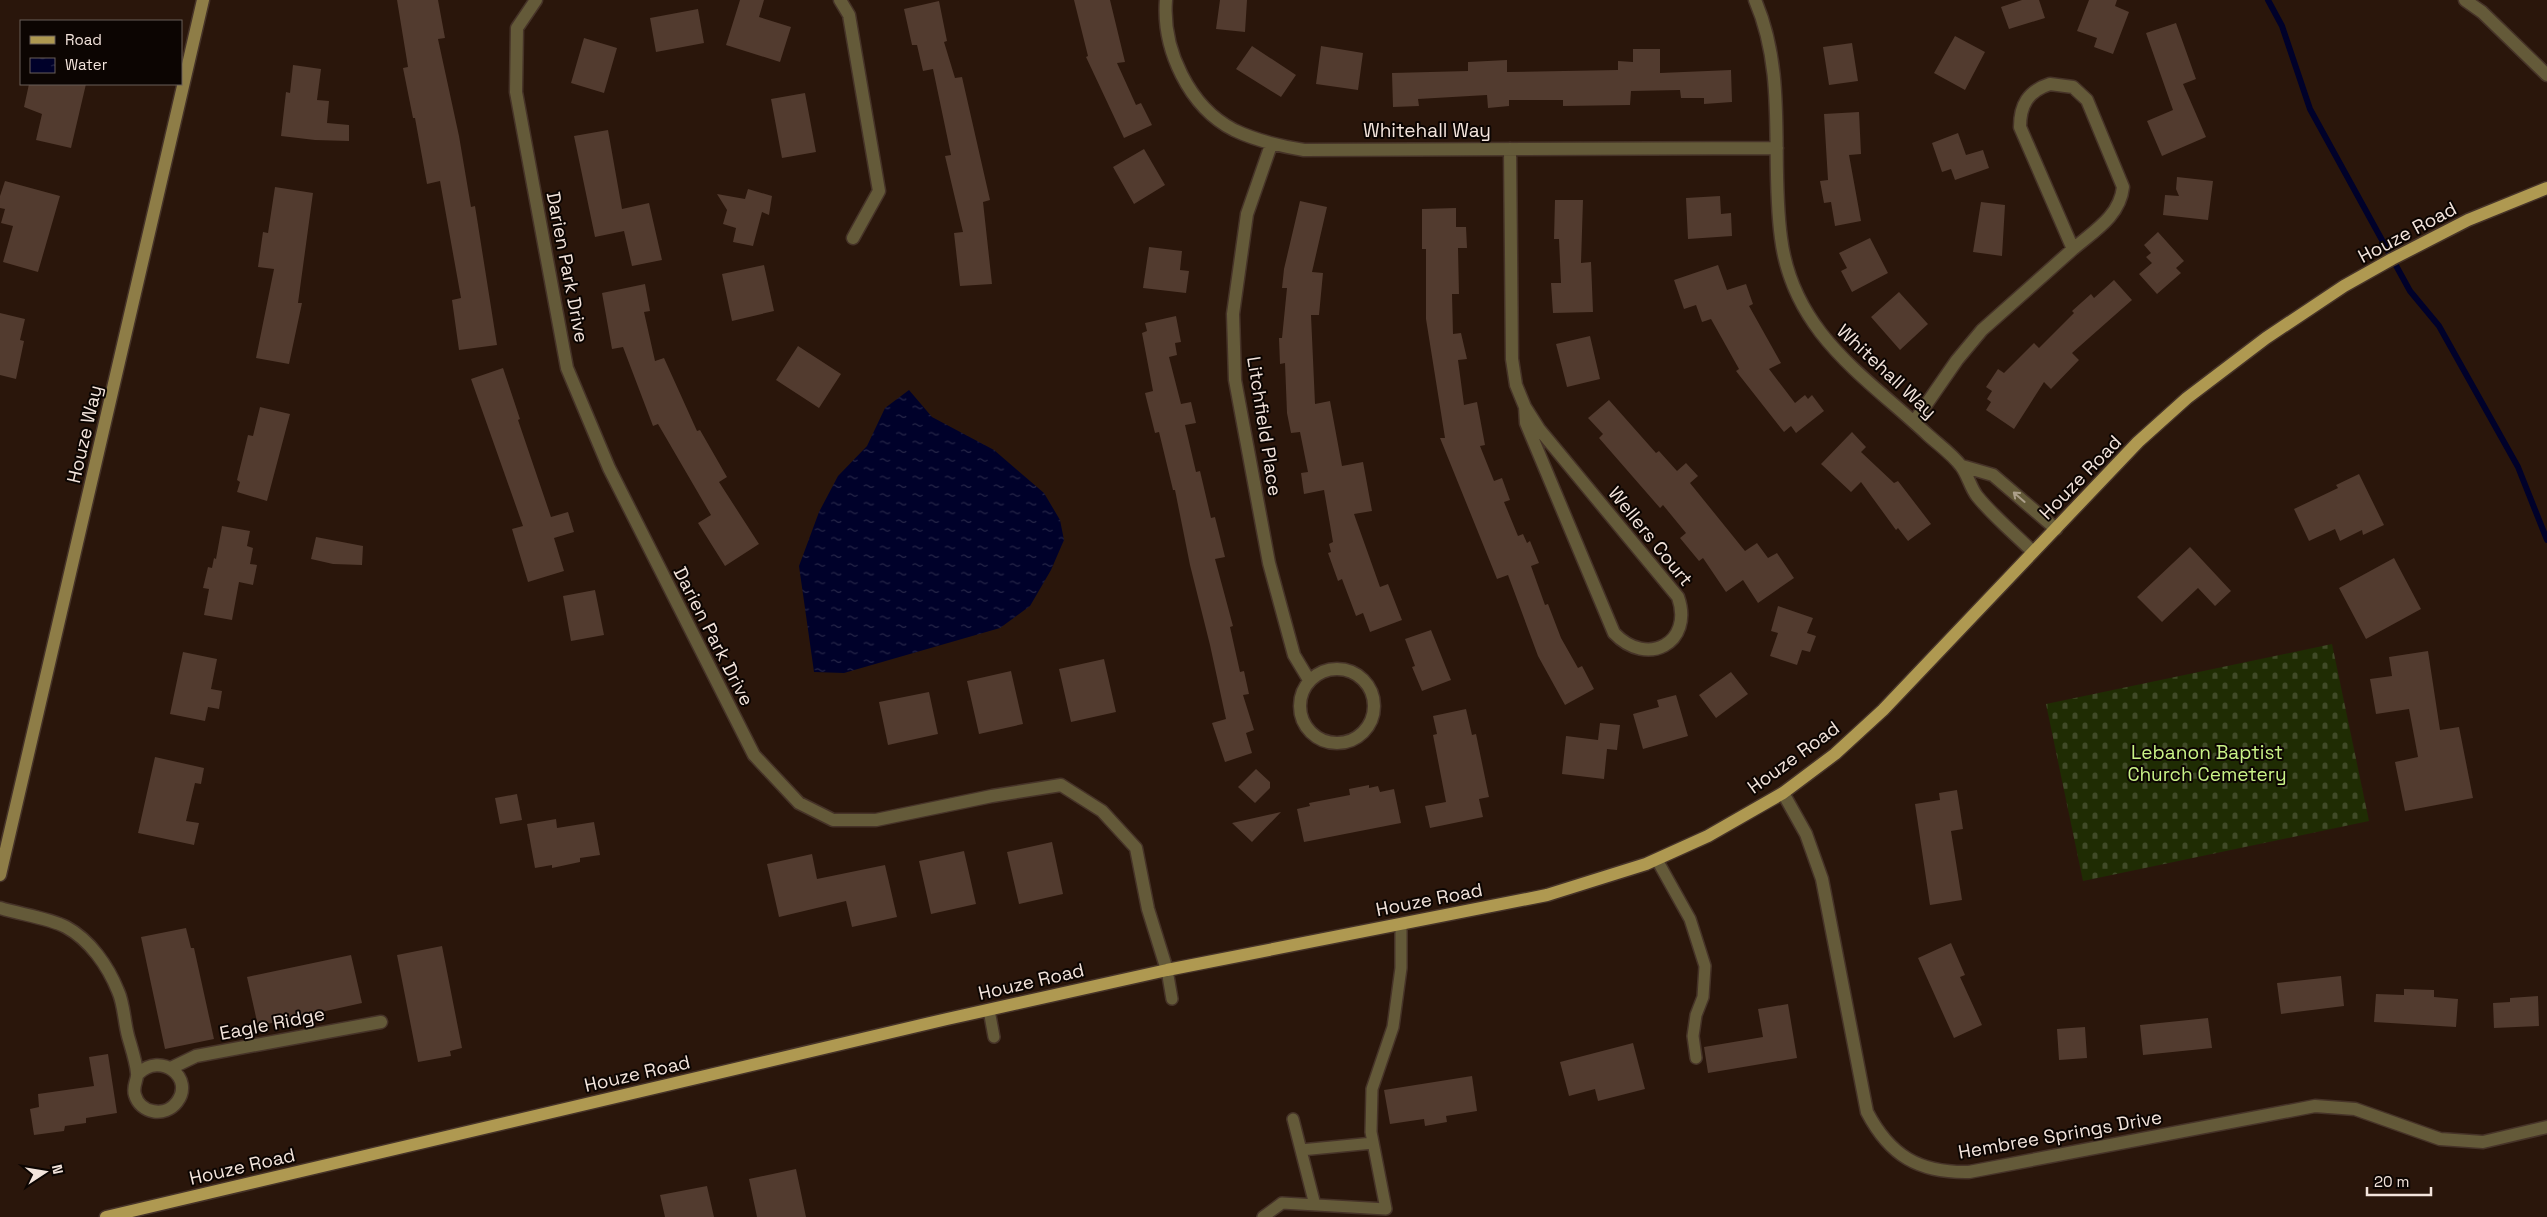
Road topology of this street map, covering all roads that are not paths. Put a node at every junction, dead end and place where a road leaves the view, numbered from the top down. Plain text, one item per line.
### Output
1 (203, 0) edge
2 (536, 0) edge
3 (840, 0) edge
4 (1166, 0) edge
5 (1755, 0) edge
6 (2465, 0) edge
7 (2547, 75) edge
8 (1271, 144) junction
9 (1777, 148) junction
10 (1510, 149) junction
11 (2547, 188) edge
12 (853, 238) dead end
13 (2073, 249) junction
14 (1525, 407) junction
15 (1914, 422) junction
16 (1962, 466) junction
17 (2056, 529) junction
18 (2033, 552) junction
19 (1310, 680) junction
20 (1783, 792) junction
21 (1657, 860) junction
22 (0, 875) edge
23 (0, 908) edge
24 (1401, 924) junction
25 (1168, 970) junction
26 (1172, 999) dead end
27 (989, 1010) junction
28 (381, 1022) dead end
29 (994, 1037) dead end
30 (1696, 1058) dead end
31 (171, 1068) junction
32 (138, 1074) junction
33 (1293, 1120) dead end
34 (2547, 1127) edge
35 (1373, 1143) junction
36 (1301, 1150) junction
37 (1315, 1205) junction
38 (106, 1217) edge
39 (1263, 1217) edge

1 - 22 street, Houze Way
2 - 25 street, Darien Park Drive
3 - 12 street
4 - 8 street, Whitehall Way
5 - 9 street, Whitehall Way
6 - 7 street
8 - 10 street, Whitehall Way
8 - 19 street, Litchfield Place
9 - 10 street, Whitehall Way
9 - 15 street, Whitehall Way
10 - 14 street, Wellers Court
11 - 17 main road, Houze Road
13 - 13 street
13 - 15 street
14 - 14 street, Wellers Court
15 - 16 street, Whitehall Way
17 -> 16 street
16 - 18 street
17 - 18 main road, Houze Road
18 - 20 main road, Houze Road
19 - 19 street
20 - 21 main road, Houze Road
20 - 34 street, Hembree Springs Drive
21 - 24 main road, Houze Road
21 - 30 lane
23 - 32 street
24 - 25 main road, Houze Road
24 - 35 lane
25 - 26 lane
25 - 27 main road, Houze Road
27 - 29 lane
27 - 38 main road, Houze Road
28 - 31 street, Eagle Ridge
31 - 32 street, Eagle Ridge
31 - 32 street
33 - 36 lane
35 - 36 lane
35 - 37 lane
36 - 37 lane
37 - 39 lane

